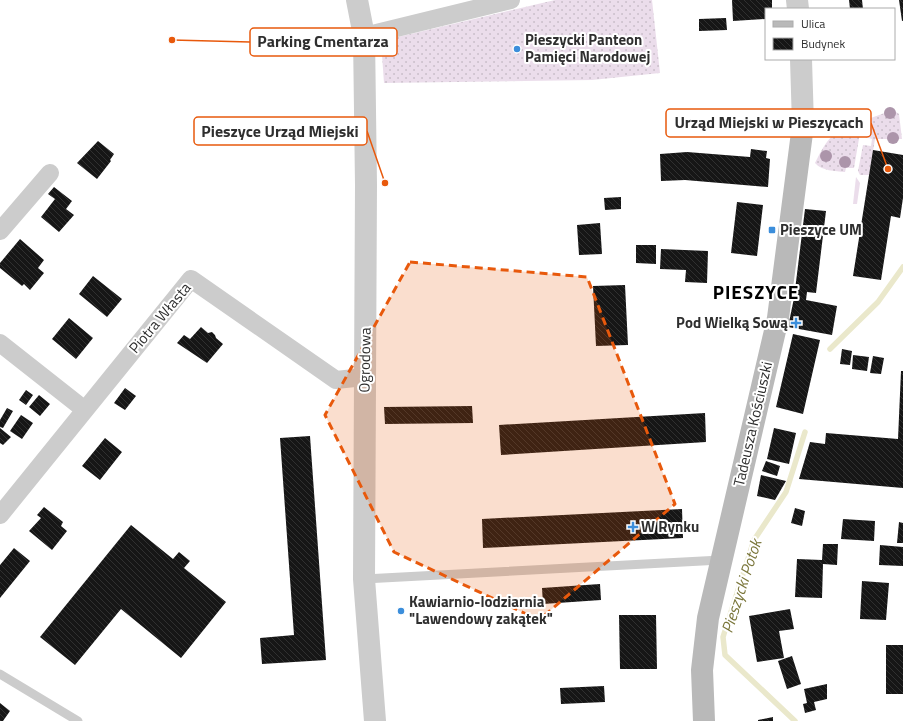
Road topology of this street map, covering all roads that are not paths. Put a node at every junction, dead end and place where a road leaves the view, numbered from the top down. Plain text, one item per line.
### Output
1 (357, 0) edge
2 (511, 0) edge
3 (364, 36) junction
4 (801, 60) edge
5 (803, 125) joint
6 (50, 173) dead end
7 (0, 231) edge
8 (0, 343) edge
9 (364, 377) junction
10 (85, 410) junction
11 (0, 516) edge
12 (721, 560) junction
13 (364, 579) junction
14 (0, 674) edge
15 (78, 721) edge
16 (375, 721) edge
17 (704, 721) edge

1 - 3 street, Ogrodowa
2 - 3 street
3 - 9 street, Ogrodowa
4 - 5 street
5 - 12 main road, Tadeusza Kościuszki
6 - 7 street
8 - 10 street
9 - 10 street, Piotra Własta
9 - 13 street, Ogrodowa
10 - 11 street, Piotra Własta
12 - 13 lane
12 - 17 main road, Tadeusza Kościuszki
13 - 16 street, Ogrodowa
14 - 15 lane

